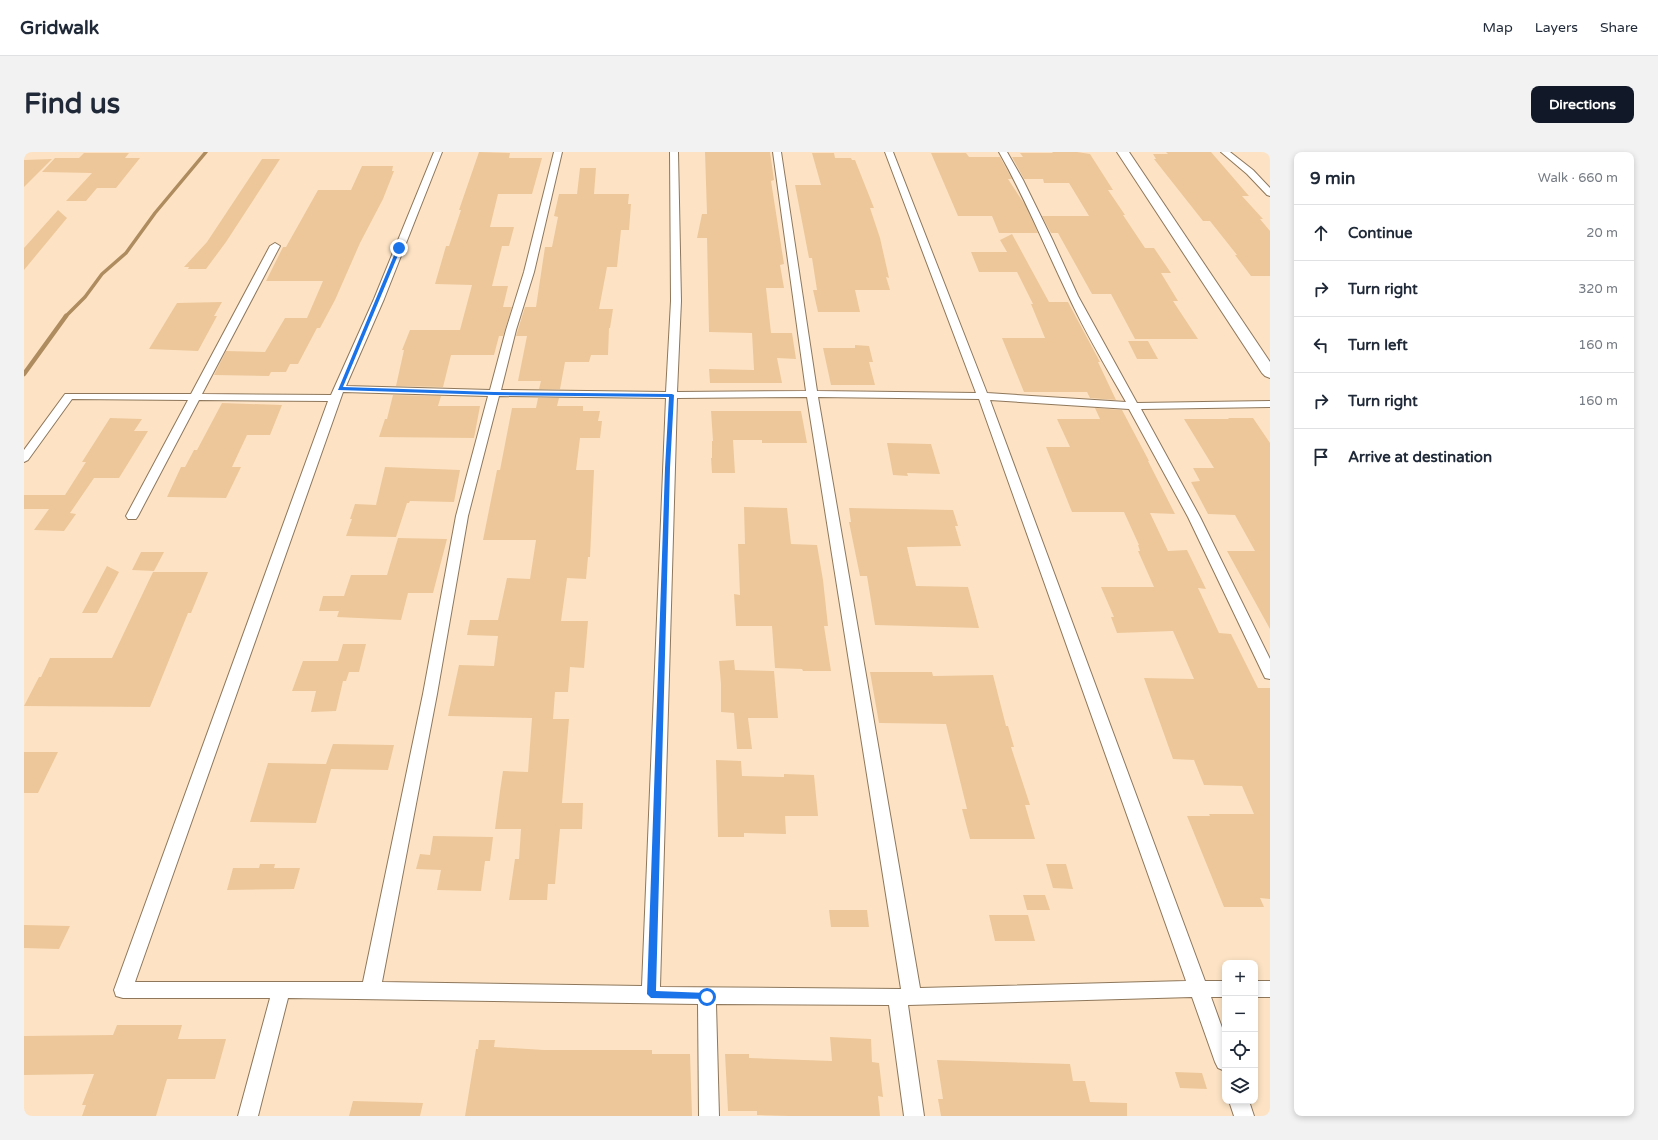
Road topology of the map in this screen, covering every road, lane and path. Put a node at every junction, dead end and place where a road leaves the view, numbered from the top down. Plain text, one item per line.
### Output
1 (438, 152) edge
2 (558, 152) edge
3 (674, 152) edge
4 (777, 152) edge
5 (889, 152) edge
6 (1003, 152) edge
7 (1123, 152) edge
8 (1225, 152) edge
9 (1270, 193) edge
10 (275, 246) dead end
11 (1270, 373) edge
12 (337, 393) junction
13 (494, 394) junction
14 (812, 394) junction
15 (672, 395) junction
16 (196, 396) junction
17 (983, 396) junction
18 (1270, 404) edge
19 (1132, 406) junction
20 (24, 458) edge
21 (132, 516) dead end
22 (1270, 674) edge
23 (1199, 988) junction
24 (1222, 989) edge
25 (1258, 989) edge
26 (1270, 989) edge
27 (281, 990) junction
28 (371, 990) junction
29 (651, 994) junction
30 (707, 997) junction
31 (904, 997) junction
32 (1222, 1053) edge
33 (1240, 1104) edge
34 (248, 1116) edge
35 (709, 1116) edge
36 (914, 1116) edge
37 (1244, 1116) edge

1 - 12 street
2 - 13 street
3 - 15 street
4 - 14 street
5 - 17 street
6 - 19 street
7 - 11 street
8 - 9 street
10 - 16 street
12 - 13 street
12 - 16 street
12 - 27 street
13 - 15 street
13 - 28 street
14 - 15 street
14 - 17 street
14 - 31 street
15 - 29 street
16 - 20 street
16 - 21 street
17 - 19 street
17 - 23 street
18 - 19 street
19 - 22 street
23 - 24 street
23 - 31 street
23 - 32 street
25 - 26 street
27 - 28 street
27 - 34 street
28 - 29 street
29 - 30 street
30 - 31 street
30 - 35 street
31 - 36 street
33 - 37 street

